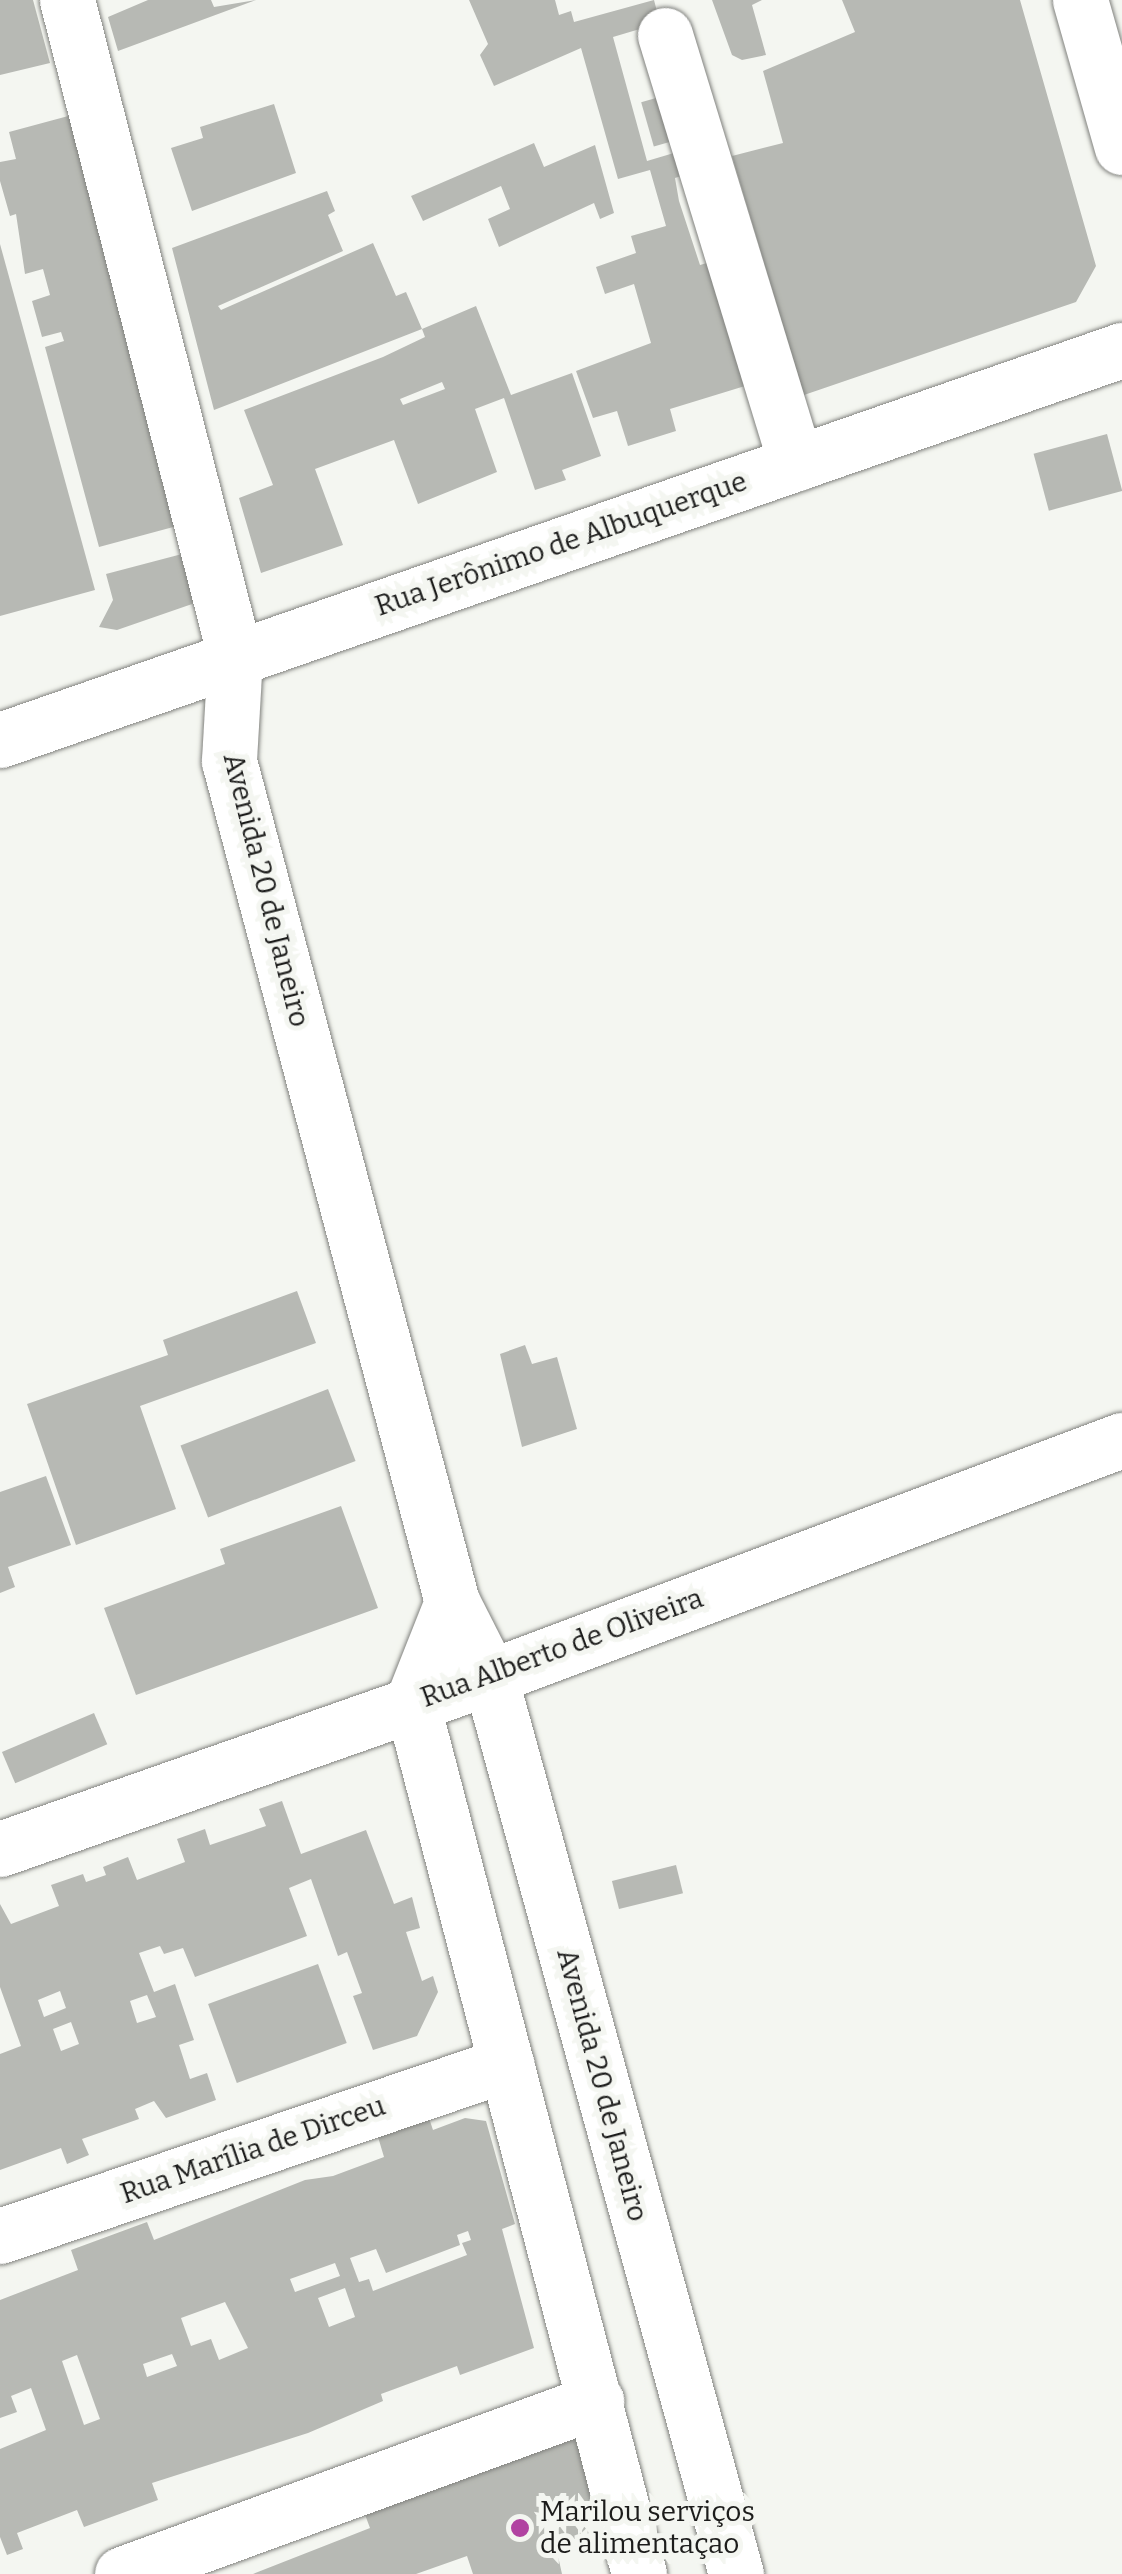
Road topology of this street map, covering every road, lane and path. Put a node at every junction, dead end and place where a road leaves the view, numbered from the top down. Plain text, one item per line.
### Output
1 (67, 0) edge
2 (1080, 0) edge
3 (665, 35) dead end
4 (1122, 147) edge
5 (1122, 350) edge
6 (796, 463) junction
7 (234, 656) junction
8 (0, 740) edge
9 (1122, 1440) edge
10 (452, 1602) junction
11 (490, 1677) junction
12 (412, 1704) junction
13 (0, 1849) edge
14 (506, 2064) junction
15 (0, 2236) edge
16 (596, 2401) junction
17 (122, 2574) edge
18 (639, 2574) edge
19 (736, 2574) edge

1 - 7 street, Avenida 20 de Janeiro
2 - 4 street
3 - 6 street
5 - 6 street, Rua Jerônimo de Albuquerque
6 - 7 street, Rua Jerônimo de Albuquerque
7 - 8 street, Rua Jerônimo de Albuquerque
7 - 10 street, Avenida 20 de Janeiro
9 - 11 street, Rua Alberto de Oliveira
10 - 11 street, Avenida 20 de Janeiro
10 - 12 street
11 - 12 street, Rua Alberto de Oliveira
11 - 19 street, Avenida 20 de Janeiro
12 - 13 street, Rua Alberto de Oliveira
12 - 14 street
14 - 15 street, Rua Marília de Dirceu
14 - 16 street
16 - 17 street
16 - 18 street

